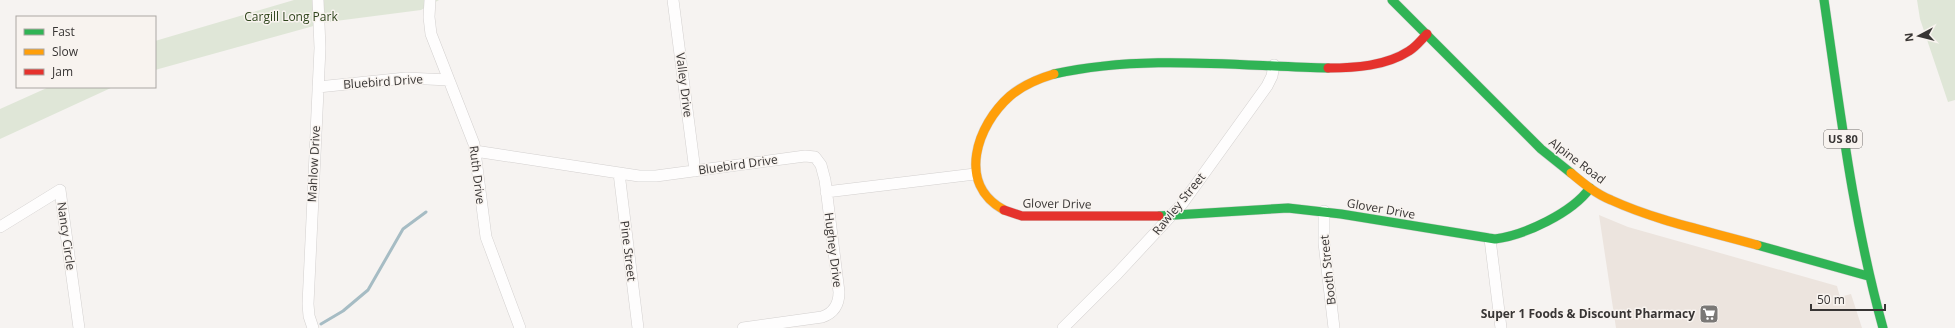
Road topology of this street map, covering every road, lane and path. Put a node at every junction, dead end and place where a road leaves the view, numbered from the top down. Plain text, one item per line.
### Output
1 (318, 0) edge
2 (430, 0) edge
3 (673, 0) edge
4 (1392, 0) edge
5 (1824, 0) edge
6 (1427, 34) junction
7 (1274, 65) junction
8 (449, 80) junction
9 (318, 87) junction
10 (475, 151) junction
11 (695, 171) junction
12 (619, 173) junction
13 (975, 174) junction
14 (1590, 188) junction
15 (826, 192) junction
16 (1324, 211) junction
17 (1171, 216) junction
18 (0, 227) edge
19 (1490, 239) junction
20 (1868, 276) junction
21 (79, 328) edge
22 (314, 328) edge
23 (520, 328) edge
24 (638, 328) edge
25 (743, 328) edge
26 (1063, 328) edge
27 (1334, 328) edge
28 (1502, 328) edge
29 (1883, 328) edge

1 - 9 street, Mahlow Drive
2 - 8 street, Ruth Drive
3 - 11 street, Valley Drive
4 - 6 street, Alpine Road
5 - 20 street, US 80
6 - 7 street, Glover Drive
6 - 14 street, Alpine Road
7 - 13 street, Glover Drive
7 - 17 street, Rawley Street
8 - 9 street, Bluebird Drive
8 - 10 street, Ruth Drive
9 - 22 street, Mahlow Drive
10 - 12 street, Bluebird Drive
10 - 23 street, Ruth Drive
11 - 12 street, Bluebird Drive
11 - 15 street, Bluebird Drive
12 - 24 street, Pine Street
13 - 15 street
13 - 17 street, Glover Drive
14 - 19 street, Glover Drive
14 - 20 street, Alpine Road
15 - 25 street, Hughey Drive
16 - 17 street, Glover Drive
16 - 19 street, Glover Drive
16 - 27 street, Booth Street
17 - 26 street, Rawley Street
18 - 21 street, Nancy Circle
19 - 28 street
20 - 29 street, US 80

